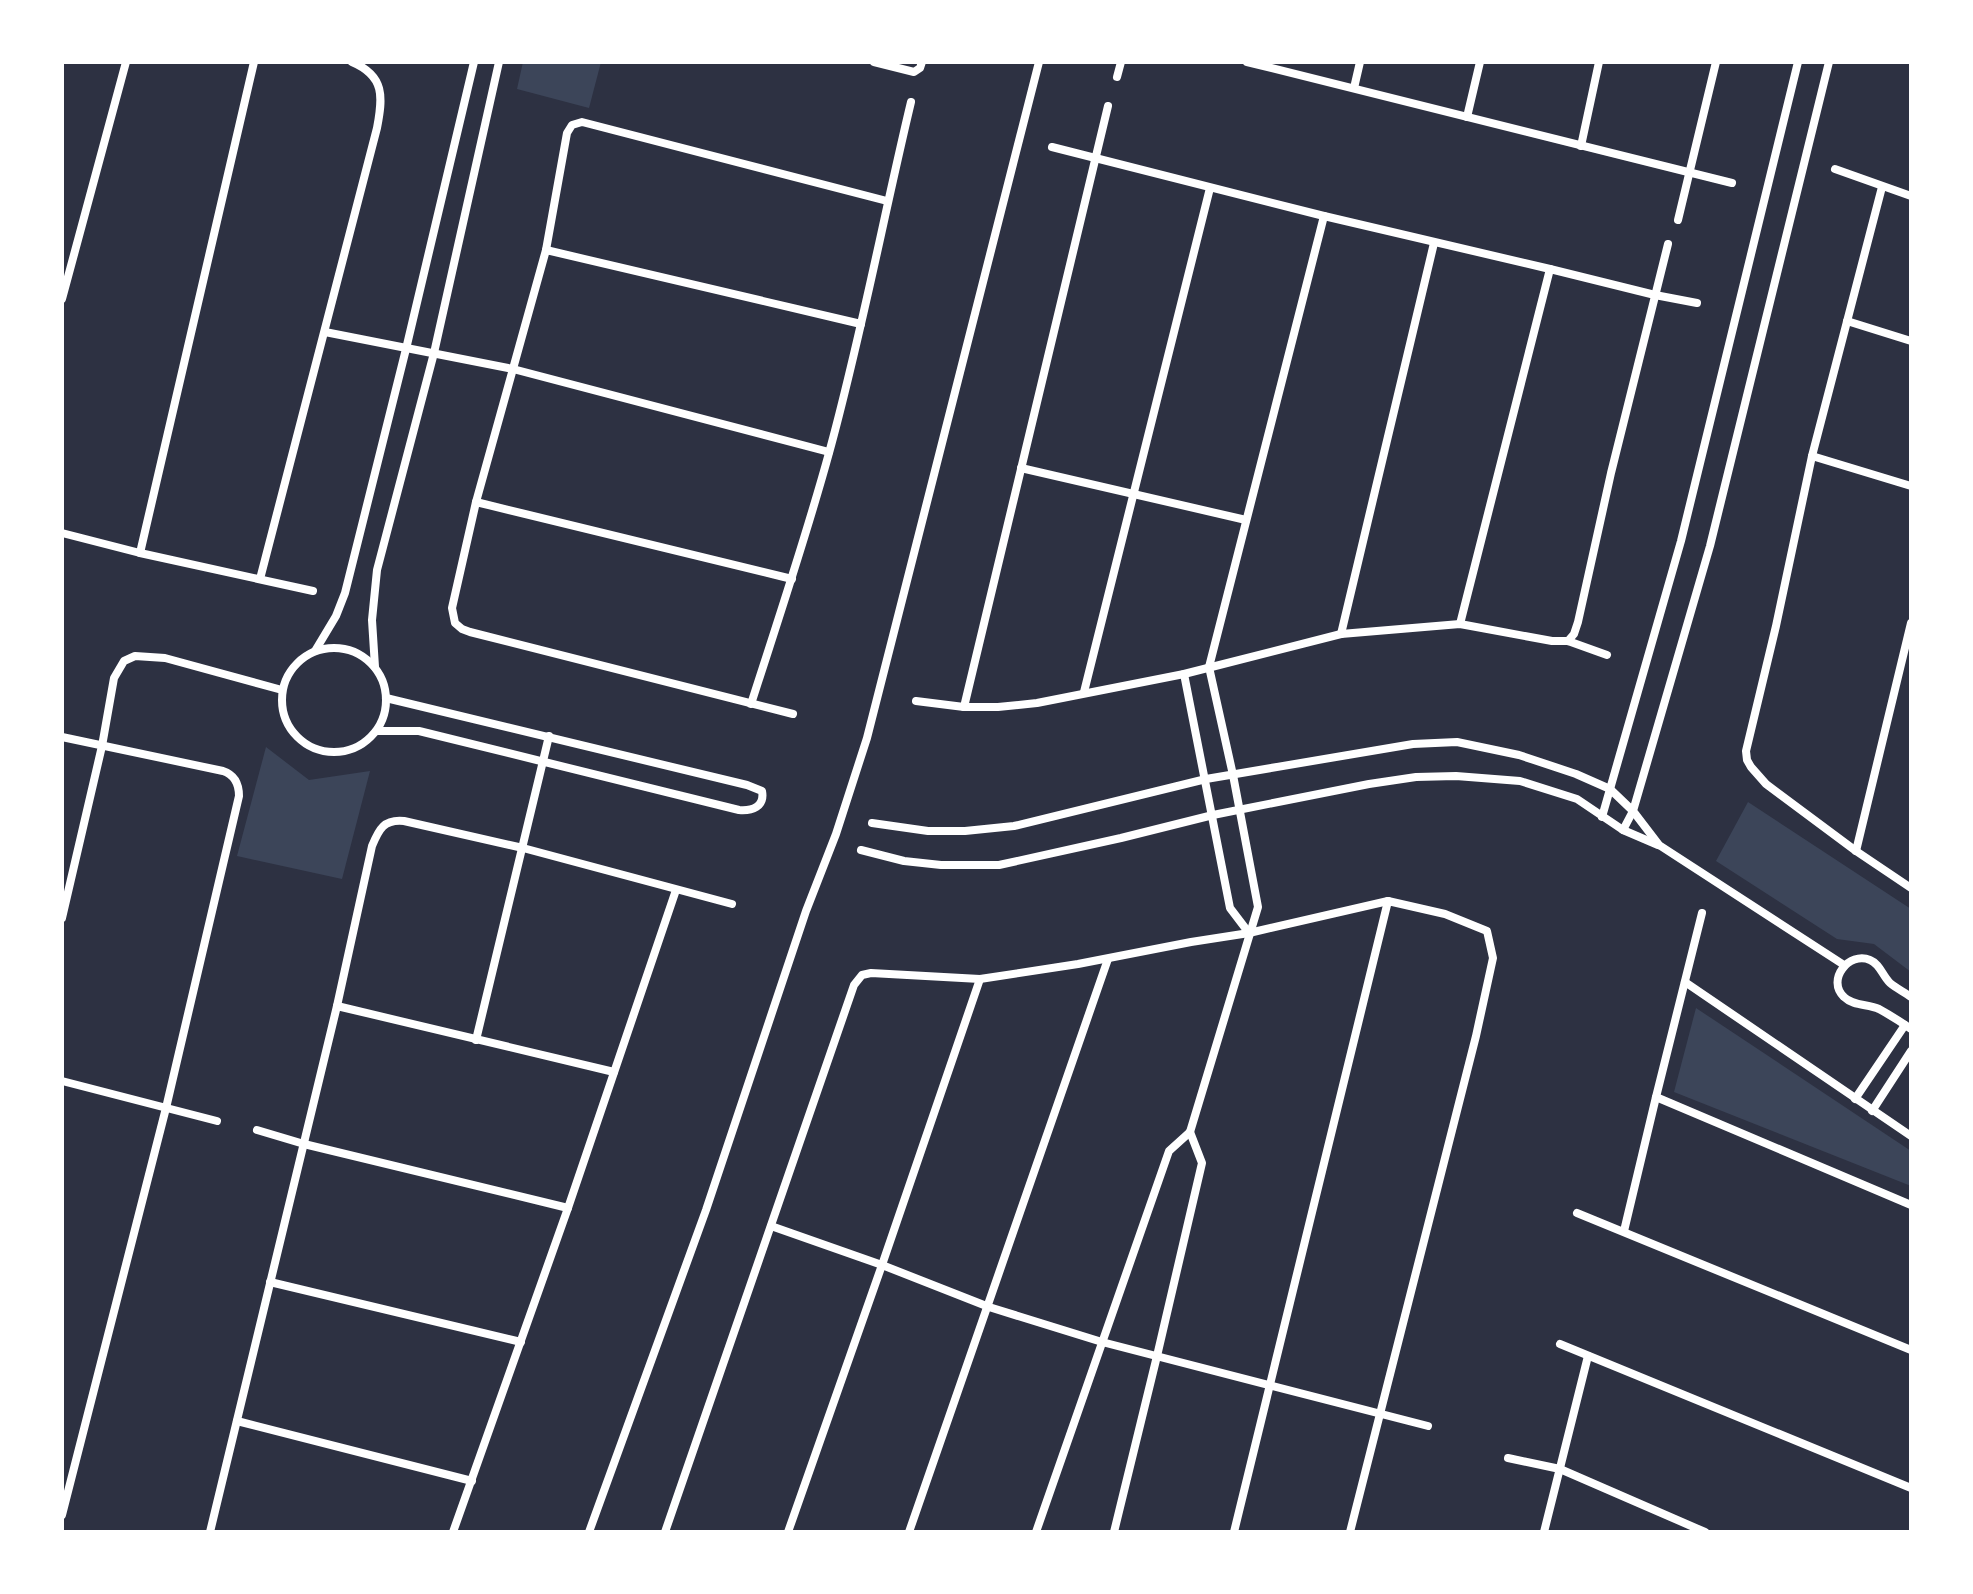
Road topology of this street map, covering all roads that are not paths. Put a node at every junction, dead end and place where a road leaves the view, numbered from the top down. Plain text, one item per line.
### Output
1 (126, 62) edge
2 (254, 62) edge
3 (352, 62) edge
4 (474, 62) edge
5 (499, 62) edge
6 (874, 62) edge
7 (922, 62) edge
8 (1039, 62) edge
9 (1121, 62) edge
10 (1247, 62) edge
11 (1360, 62) edge
12 (1480, 62) edge
13 (1599, 62) edge
14 (1716, 62) edge
15 (1798, 62) edge
16 (1829, 62) edge
17 (1117, 77) dead end
18 (1354, 88) junction
19 (911, 102) dead end
20 (1108, 106) dead end
21 (1467, 117) junction
22 (1581, 146) junction
23 (1052, 147) dead end
24 (1096, 158) junction
25 (1835, 169) dead end
26 (1690, 173) junction
27 (1732, 183) dead end
28 (1882, 187) junction
29 (1210, 188) junction
30 (1911, 196) edge
31 (887, 201) junction
32 (1324, 216) junction
33 (1678, 220) dead end
34 (1434, 243) junction
35 (1668, 244) dead end
36 (546, 250) junction
37 (1550, 269) junction
38 (1655, 295) junction
39 (62, 299) edge
40 (1697, 303) dead end
41 (1847, 321) junction
42 (861, 324) junction
43 (325, 332) junction
44 (1911, 341) edge
45 (406, 349) junction
46 (434, 353) junction
47 (513, 369) junction
48 (829, 452) junction
49 (1812, 456) junction
50 (1021, 468) junction
51 (1911, 486) edge
52 (1134, 494) junction
53 (476, 502) junction
54 (1246, 520) junction
55 (62, 533) edge
56 (140, 553) junction
57 (260, 579) junction
58 (792, 579) junction
59 (313, 591) dead end
60 (1911, 623) edge
61 (1460, 624) junction
62 (1341, 634) junction
63 (1568, 641) junction
64 (315, 651) junction
65 (1607, 655) dead end
66 (375, 667) junction
67 (1209, 667) junction
68 (1184, 674) junction
69 (282, 690) junction
70 (1084, 692) junction
71 (386, 698) junction
72 (916, 701) dead end
73 (751, 704) junction
74 (964, 707) junction
75 (793, 714) dead end
76 (377, 731) junction
77 (549, 736) junction
78 (62, 737) edge
79 (102, 746) junction
80 (544, 763) junction
81 (1233, 775) junction
82 (1206, 779) junction
83 (1610, 789) junction
84 (1240, 810) junction
85 (1633, 811) junction
86 (1213, 815) junction
87 (1602, 817) junction
88 (872, 823) dead end
89 (1623, 830) junction
90 (1659, 845) junction
91 (523, 848) junction
92 (861, 850) dead end
93 (1856, 851) junction
94 (1911, 888) edge
95 (676, 890) junction
96 (1388, 901) junction
97 (732, 904) dead end
98 (1702, 913) dead end
99 (62, 918) edge
100 (1249, 933) junction
101 (1108, 959) junction
102 (1844, 965) junction
103 (980, 979) junction
104 (1685, 982) junction
105 (1911, 997) edge
106 (337, 1006) junction
107 (1908, 1027) edge
108 (476, 1040) junction
109 (1911, 1051) edge
110 (614, 1072) junction
111 (62, 1081) edge
112 (1656, 1097) junction
113 (1855, 1099) junction
114 (166, 1108) junction
115 (1872, 1111) junction
116 (217, 1121) dead end
117 (257, 1130) dead end
118 (1190, 1132) junction
119 (1911, 1136) edge
120 (304, 1144) junction
121 (1911, 1205) edge
122 (568, 1208) junction
123 (1577, 1213) dead end
124 (771, 1226) junction
125 (1624, 1231) junction
126 (882, 1265) junction
127 (270, 1282) junction
128 (989, 1307) junction
129 (521, 1342) junction
130 (1102, 1342) junction
131 (1560, 1344) dead end
132 (1911, 1350) edge
133 (1157, 1356) junction
134 (1588, 1356) junction
135 (1271, 1386) junction
136 (1379, 1414) junction
137 (237, 1421) junction
138 (1428, 1426) dead end
139 (1508, 1458) dead end
140 (1560, 1469) junction
141 (62, 1471) edge
142 (73, 1474) junction
143 (472, 1481) junction
144 (1911, 1488) edge
145 (62, 1515) edge
146 (210, 1532) edge
147 (453, 1532) edge
148 (589, 1532) edge
149 (665, 1532) edge
150 (788, 1532) edge
151 (909, 1532) edge
152 (1036, 1532) edge
153 (1114, 1532) edge
154 (1234, 1532) edge
155 (1350, 1532) edge
156 (1544, 1532) edge
157 (1705, 1532) edge

1 - 39 street
2 - 56 street
3 - 43 street
4 - 45 street
5 - 46 street
6 - 7 street
8 - 148 street
9 - 17 street
10 - 18 street
11 - 18 street
12 - 21 street
13 - 22 street
14 - 26 street
15 - 83 street
16 - 85 street
18 - 21 street
19 - 31 street
20 - 24 street
21 - 22 street
22 - 26 street
23 - 24 street
24 - 29 street
24 - 50 street
25 - 28 street
26 - 27 street
26 - 33 street
28 - 30 street
28 - 41 street
29 - 32 street
29 - 52 street
31 - 36 street
31 - 42 street
32 - 34 street
32 - 54 street
34 - 37 street
34 - 62 street
35 - 38 street
36 - 42 street
36 - 47 street
37 - 38 street
37 - 61 street
38 - 40 street
38 - 63 street
41 - 44 street
41 - 49 street
42 - 48 street
43 - 45 street
43 - 57 street
45 - 46 street
45 - 64 street
46 - 47 street
46 - 66 street
47 - 48 street
47 - 53 street
48 - 58 street
49 - 51 street
49 - 93 street
50 - 52 street
50 - 74 street
52 - 54 street
52 - 70 street
53 - 58 street
53 - 73 street
54 - 67 street
55 - 56 street
56 - 57 street
57 - 59 street
58 - 73 street
60 - 93 street
61 - 62 street
61 - 63 street
62 - 67 street
63 - 65 street
64 - 66 street
64 - 69 street
66 - 71 street
67 - 68 street
67 - 81 street
68 - 70 street
68 - 82 street
69 - 76 street
69 - 79 street
70 - 74 street
71 - 76 street
71 - 77 street
72 - 74 street
73 - 75 street
76 - 80 street
77 - 80 street
77 - 80 street
78 - 79 street
79 - 99 street
79 - 114 street
80 - 91 street
81 - 82 street
81 - 83 street
81 - 84 street
82 - 86 street
82 - 88 street
83 - 85 street
83 - 87 street
84 - 86 street
84 - 87 street
84 - 100 street
85 - 89 street
85 - 90 street
86 - 92 street
86 - 100 street
87 - 89 street
89 - 90 street
90 - 102 street
91 - 95 street
91 - 106 street
91 - 108 street
93 - 94 street
95 - 97 street
95 - 110 street
96 - 100 street
96 - 135 street
96 - 136 street
98 - 104 street
100 - 101 street
100 - 118 street
101 - 103 street
101 - 128 street
102 - 105 street
102 - 107 street
103 - 124 street
103 - 126 street
104 - 112 street
104 - 113 street
106 - 108 street
106 - 120 street
107 - 113 street
108 - 110 street
109 - 115 street
110 - 122 street
111 - 114 street
112 - 121 street
112 - 125 street
113 - 115 street
114 - 116 street
114 - 142 street
115 - 119 street
117 - 120 street
118 - 130 street
118 - 133 street
120 - 122 street
120 - 127 street
122 - 129 street
123 - 125 street
124 - 126 street
124 - 149 street
125 - 132 street
126 - 128 street
126 - 150 street
127 - 129 street
127 - 137 street
128 - 130 street
128 - 151 street
129 - 143 street
130 - 133 street
130 - 152 street
131 - 134 street
133 - 135 street
133 - 153 street
134 - 140 street
134 - 144 street
135 - 136 street
135 - 154 street
136 - 138 street
136 - 155 street
137 - 143 street
137 - 146 street
139 - 140 street
140 - 156 street
140 - 157 street
141 - 142 street
142 - 145 street
143 - 147 street

